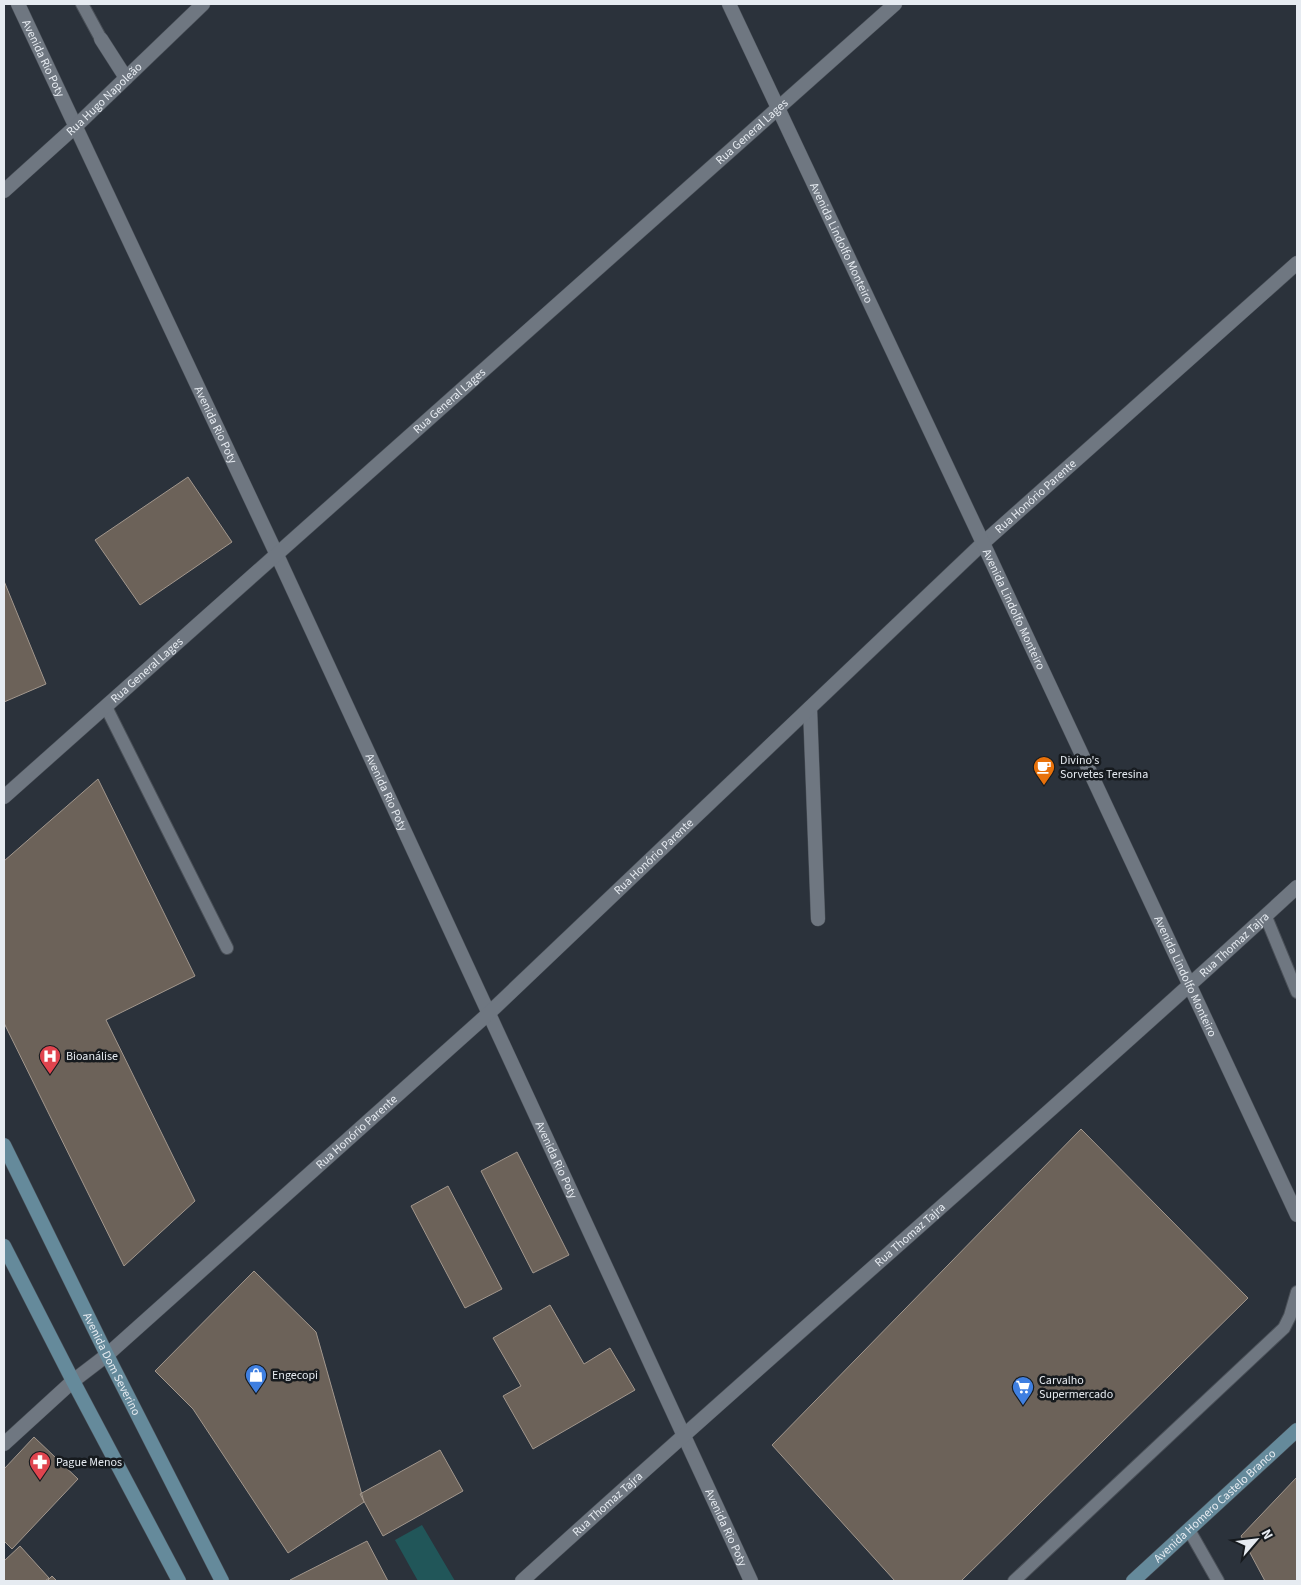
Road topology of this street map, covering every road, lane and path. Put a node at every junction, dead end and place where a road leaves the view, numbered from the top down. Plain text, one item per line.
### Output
1 (18, 4) edge
2 (82, 4) edge
3 (203, 4) edge
4 (729, 4) edge
5 (895, 4) edge
6 (101, 38) joint
7 (126, 78) junction
8 (779, 108) junction
9 (76, 126) junction
10 (4, 191) edge
11 (1297, 263) edge
12 (983, 543) junction
13 (276, 555) junction
14 (106, 707) junction
15 (810, 708) junction
16 (4, 797) edge
17 (1297, 888) edge
18 (1266, 917) junction
19 (818, 919) dead end
20 (227, 948) dead end
21 (1189, 986) junction
22 (1297, 992) edge
23 (488, 1014) junction
24 (4, 1145) edge
25 (1297, 1215) edge
26 (4, 1246) edge
27 (1297, 1292) edge
28 (107, 1355) junction
29 (73, 1381) junction
30 (1297, 1430) edge
31 (684, 1434) junction
32 (4, 1444) edge
33 (1189, 1530) junction
34 (180, 1581) edge
35 (222, 1581) edge
36 (522, 1581) edge
37 (751, 1581) edge
38 (1014, 1581) edge
39 (1133, 1581) edge
40 (1218, 1581) edge

1 - 9 street, Avenida Rio Poty
2 - 6 lane
3 - 7 street, Rua Hugo Napoleão
4 - 8 street, Avenida Lindolfo Monteiro
5 - 8 street, Rua General Lages
6 - 7 street
7 - 9 street, Rua Hugo Napoleão
8 - 12 street, Avenida Lindolfo Monteiro
8 - 13 street, Rua General Lages
9 - 10 street, Rua Hugo Napoleão
9 - 13 street, Avenida Rio Poty
11 - 12 street, Rua Honório Parente
12 - 15 street, Rua Honório Parente
12 - 21 street, Avenida Lindolfo Monteiro
13 - 14 street, Rua General Lages
13 - 23 street, Avenida Rio Poty
14 - 16 street, Rua General Lages
14 - 20 lane
15 - 19 street
15 - 23 street, Rua Honório Parente
17 - 18 street, Rua Thomaz Tajra
18 - 21 street, Rua Thomaz Tajra
18 - 22 lane
21 - 25 street, Avenida Lindolfo Monteiro
21 - 31 street, Rua Thomaz Tajra
23 - 28 street, Rua Honório Parente
23 - 31 street, Avenida Rio Poty
24 - 28 main road, Avenida Dom Severino
26 - 29 main road
27 - 38 lane
28 - 29 street, Rua Honório Parente
28 - 35 main road, Avenida Dom Severino
29 - 32 street, Rua Honório Parente
29 - 34 main road
30 - 33 main road, Avenida Homero Castelo Branco
31 - 36 street, Rua Thomaz Tajra
31 - 37 street, Avenida Rio Poty
33 - 39 main road, Avenida Homero Castelo Branco
33 - 40 lane

